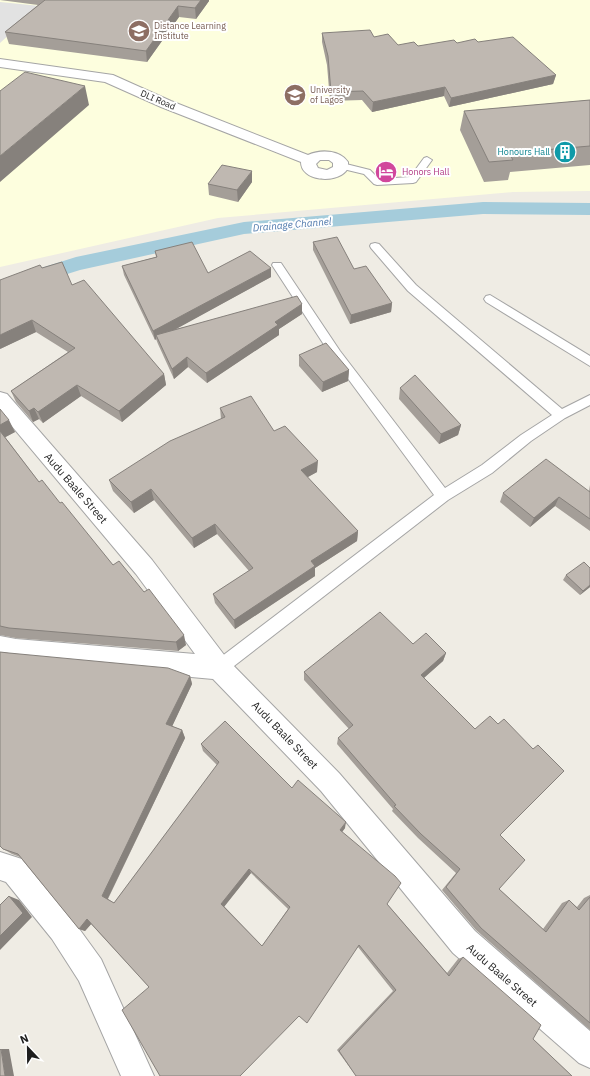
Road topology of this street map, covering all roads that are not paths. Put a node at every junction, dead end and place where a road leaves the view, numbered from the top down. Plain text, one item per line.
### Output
1 (0, 63) edge
2 (427, 160) dead end
3 (342, 166) joint
4 (375, 246) dead end
5 (277, 265) dead end
6 (490, 299) dead end
7 (590, 362) edge
8 (0, 399) edge
9 (590, 400) edge
10 (561, 415) junction
11 (444, 496) junction
12 (0, 647) edge
13 (219, 668) junction
14 (0, 866) edge
15 (590, 1052) edge
16 (138, 1076) edge

1 - 3 street, DLI Road
2 - 3 lane
4 - 10 lane
5 - 11 lane
6 - 7 lane
8 - 13 street, Audu Baale Street
9 - 10 lane
10 - 11 lane
11 - 13 lane
12 - 13 street
13 - 15 street, Audu Baale Street
14 - 16 street

